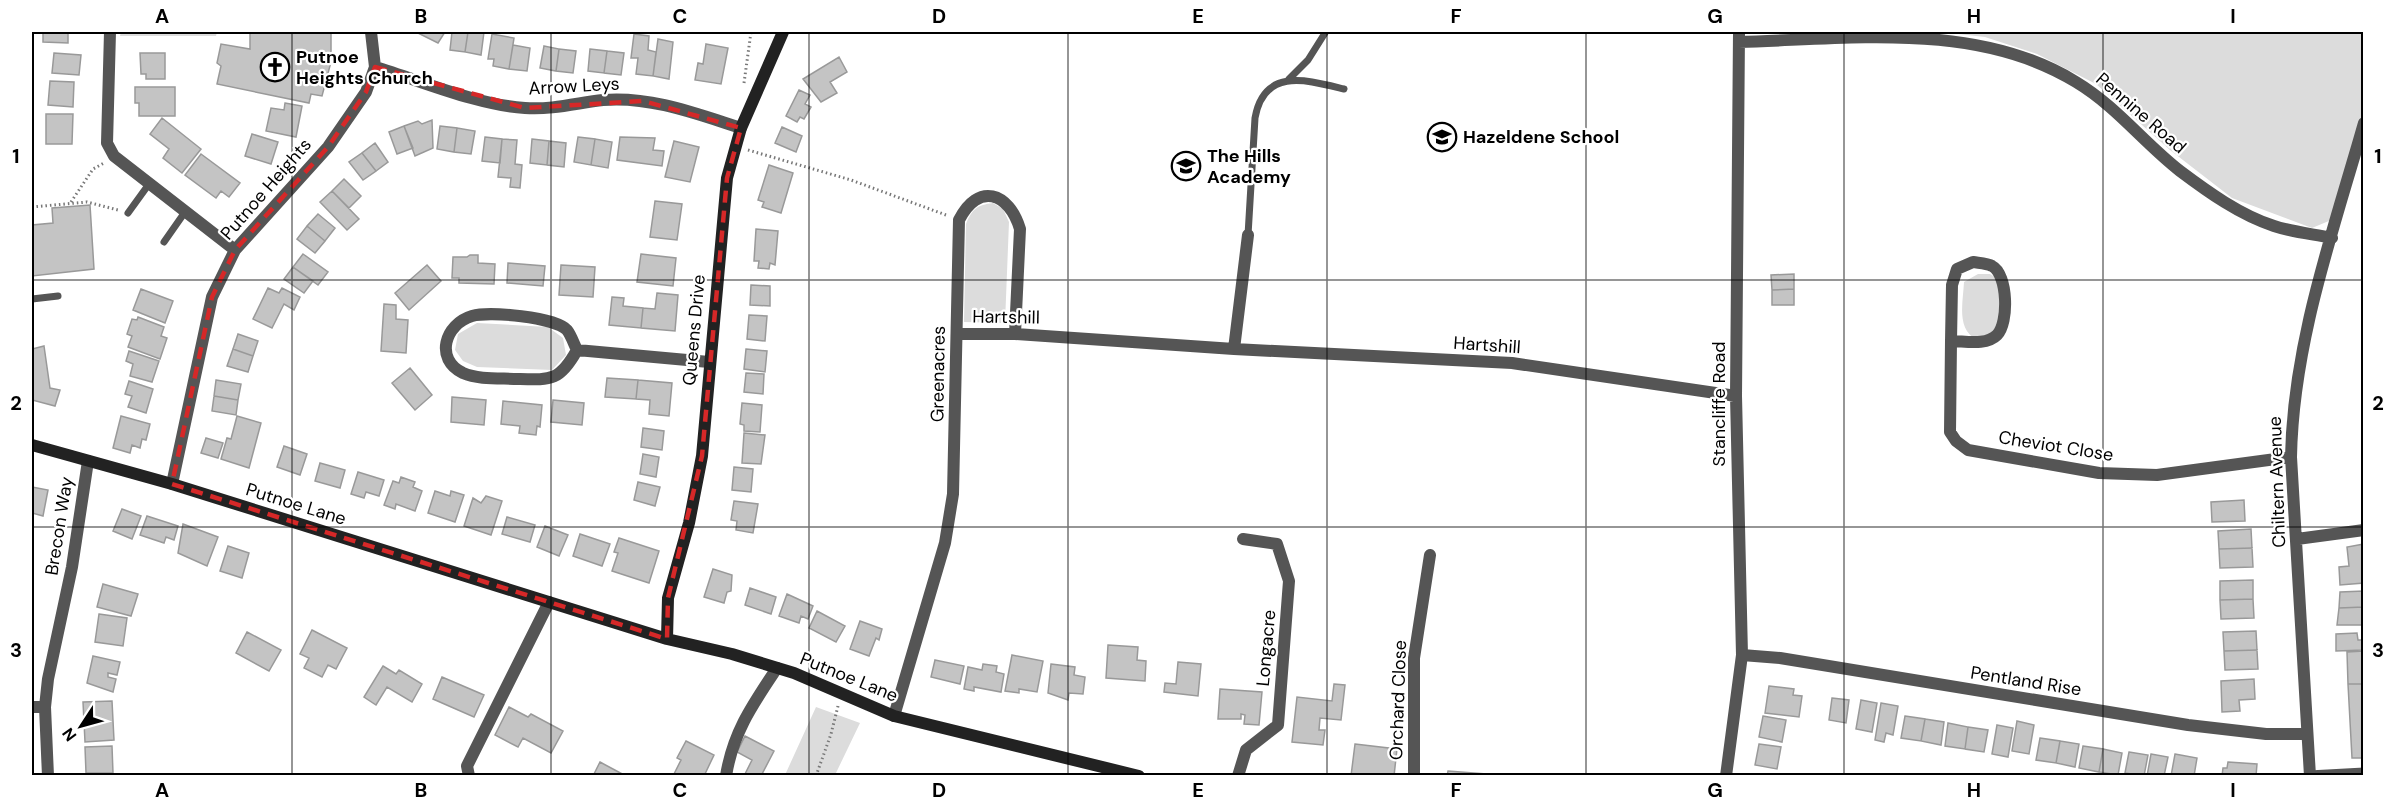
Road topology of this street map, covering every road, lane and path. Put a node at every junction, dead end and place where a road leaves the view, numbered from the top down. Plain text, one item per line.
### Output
1 (110, 32) edge
2 (371, 32) edge
3 (783, 32) edge
4 (1325, 33) edge
5 (1739, 37) edge
6 (375, 67) junction
7 (1289, 79) junction
8 (1344, 89) dead end
9 (2364, 123) edge
10 (741, 129) junction
11 (736, 146) junction
12 (114, 156) junction
13 (149, 184) junction
14 (71, 202) junction
15 (32, 207) edge
16 (185, 212) junction
17 (128, 213) joint
18 (959, 220) junction
19 (1248, 235) joint
20 (2332, 238) junction
21 (164, 242) dead end
22 (235, 250) junction
23 (58, 296) dead end
24 (32, 299) edge
25 (957, 334) junction
26 (1015, 334) junction
27 (1951, 341) junction
28 (1234, 349) junction
29 (578, 350) junction
30 (709, 362) junction
31 (1736, 396) junction
32 (32, 445) edge
33 (2291, 457) junction
34 (88, 461) junction
35 (172, 484) junction
36 (2364, 530) edge
37 (1243, 539) dead end
38 (2297, 539) junction
39 (1430, 555) dead end
40 (549, 602) junction
41 (667, 639) junction
42 (1742, 655) junction
43 (777, 668) junction
44 (841, 695) junction
45 (32, 707) edge
46 (45, 707) junction
47 (894, 716) junction
48 (2306, 734) junction
49 (2364, 771) edge
50 (2309, 775) edge
51 (48, 776) edge
52 (469, 776) edge
53 (726, 776) edge
54 (816, 776) edge
55 (1139, 776) edge
56 (1238, 776) edge
57 (1414, 776) edge
58 (1726, 776) edge

1 - 12 street
2 - 6 street, Putnoe Heights
3 - 10 street, Queens Drive
4 - 7 lane
5 - 20 street, Pennine Road
5 - 31 street, Stancliffe Road
6 - 10 street, Arrow Leys
6 - 22 street, Putnoe Heights
7 - 8 lane
7 - 19 lane
9 - 20 street, Chiltern Avenue
10 - 11 street, Queens Drive
11 - 18 path
11 - 30 street, Queens Drive
12 - 13 street
12 - 14 path
13 - 16 street
13 - 17 lane
14 - 15 path
14 - 17 path
16 - 21 lane
16 - 22 street
18 - 25 street, Greenacres
18 - 26 street
19 - 28 street
20 - 33 street, Chiltern Avenue
22 - 35 street, Putnoe Heights
23 - 24 lane
25 - 26 street, Hartshill
25 - 47 street, Greenacres
26 - 28 street, Hartshill
27 - 27 street, Cheviot Close
27 - 33 street, Cheviot Close
28 - 31 street, Hartshill
29 - 29 street
29 - 30 street
30 - 41 street, Queens Drive
31 - 42 street, Stancliffe Road
32 - 34 street, Putnoe Lane
33 - 38 street, Chiltern Avenue
34 - 35 street, Putnoe Lane
34 - 46 street, Brecon Way
35 - 40 street, Putnoe Lane
36 - 38 street
37 - 56 street, Longacre
38 - 48 street, Chiltern Avenue
39 - 57 street, Orchard Close
40 - 41 street, Putnoe Lane
40 - 52 street
41 - 43 street, Putnoe Lane
42 - 48 street, Pentland Rise
42 - 58 street, Stancliffe Road
43 - 44 street, Putnoe Lane
43 - 53 street
44 - 47 street, Putnoe Lane
44 - 54 path
45 - 46 street
46 - 51 street, Brecon Way
47 - 55 street, Putnoe Lane
48 - 50 street, Chiltern Avenue
49 - 50 lane

